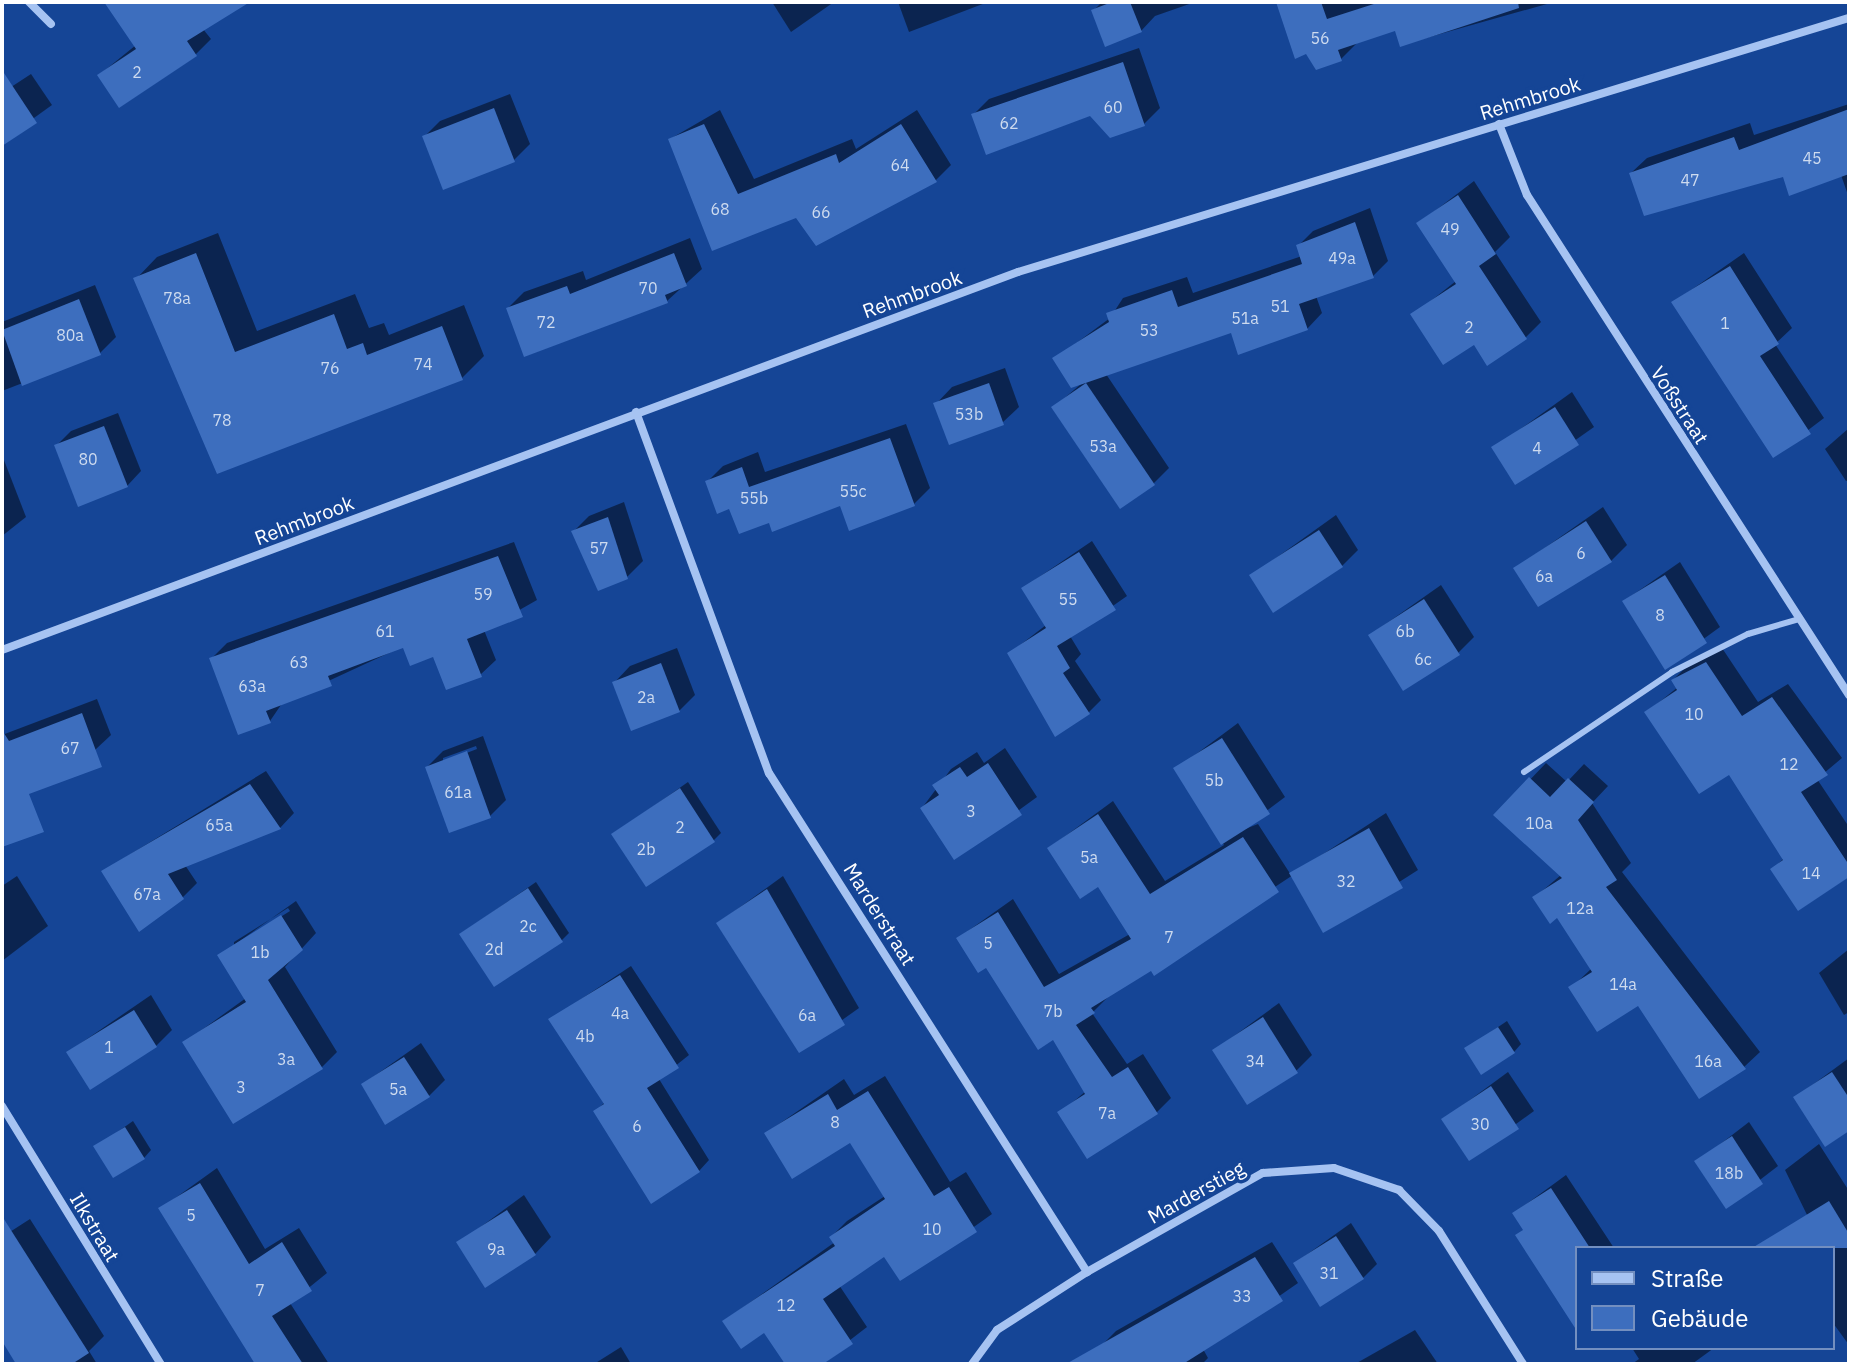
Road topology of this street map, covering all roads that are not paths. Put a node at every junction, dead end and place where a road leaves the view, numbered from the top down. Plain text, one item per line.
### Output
1 (29, 2) edge
2 (1849, 18) edge
3 (51, 24) dead end
4 (1499, 124) junction
5 (636, 412) junction
6 (1799, 619) junction
7 (2, 650) edge
8 (1849, 695) edge
9 (1524, 772) dead end
10 (2, 1106) edge
11 (1087, 1272) junction
12 (161, 1364) edge
13 (972, 1364) edge
14 (1523, 1364) edge

1 - 3 street
2 - 4 street, Rehmbrook
4 - 5 street, Rehmbrook
4 - 6 street, Voßstraat
5 - 7 street, Rehmbrook
5 - 11 street, Marderstraat
6 - 8 street, Voßstraat
6 - 9 lane
10 - 12 street, Ilkstraat
11 - 13 street
11 - 14 street, Marderstieg

